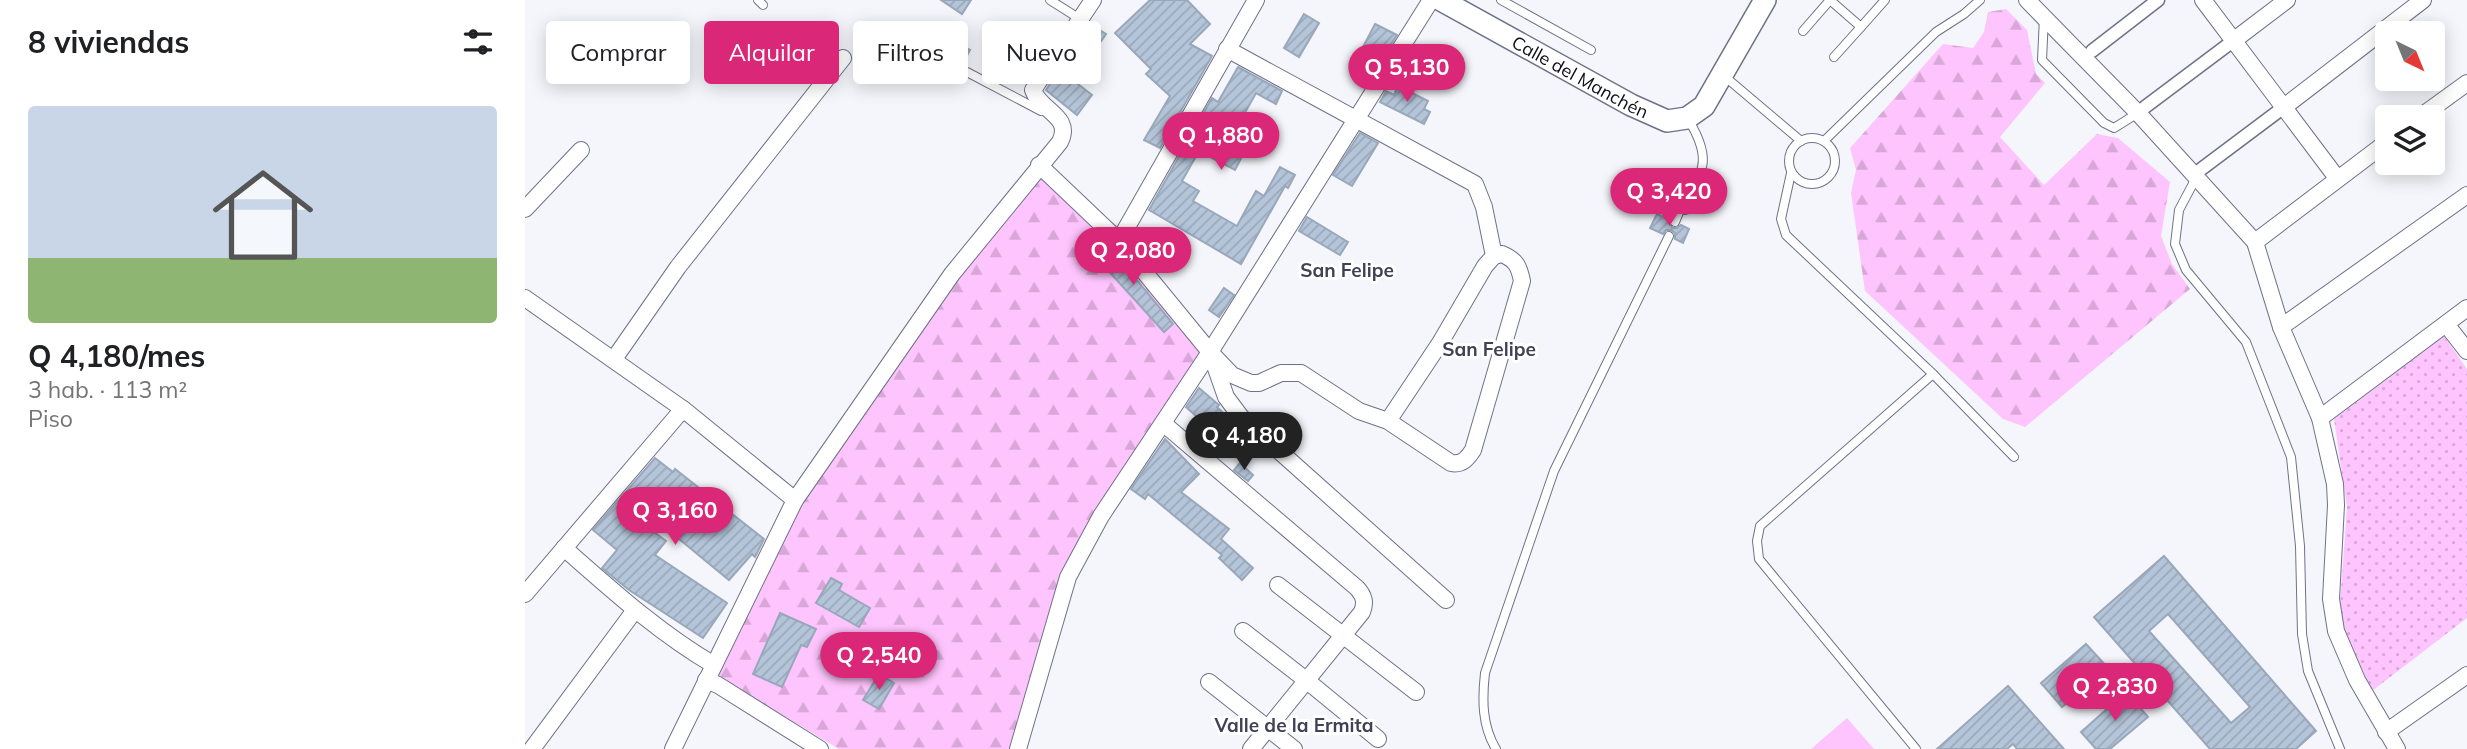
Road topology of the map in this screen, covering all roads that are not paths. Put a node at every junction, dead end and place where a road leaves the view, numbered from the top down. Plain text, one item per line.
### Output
1 (1049, 0) edge
2 (1093, 0) edge
3 (1256, 0) edge
4 (1431, 0) edge
5 (1441, 0) edge
6 (1501, 0) edge
7 (1765, 0) edge
8 (1830, 0) edge
9 (1885, 0) edge
10 (1980, 0) edge
11 (2027, 0) edge
12 (2158, 0) edge
13 (2203, 0) edge
14 (2287, 0) edge
15 (2423, 0) edge
16 (2044, 17) junction
17 (1080, 19) junction
18 (1861, 27) junction
19 (1803, 31) dead end
20 (2233, 41) junction
21 (1227, 49) junction
22 (1591, 50) dead end
23 (2092, 51) dead end
24 (1834, 57) dead end
25 (843, 58) dead end
26 (968, 73) edge
27 (1722, 75) junction
28 (2467, 83) edge
29 (2437, 105) edge
30 (2284, 107) junction
31 (2142, 110) junction
32 (1058, 117) junction
33 (1687, 118) junction
34 (1355, 121) junction
35 (1801, 141) junction
36 (1824, 141) junction
37 (581, 150) dead end
38 (2375, 151) edge
39 (1039, 165) junction
40 (1791, 173) junction
41 (2198, 174) junction
42 (2337, 178) junction
43 (1691, 187) junction
44 (2467, 195) edge
45 (525, 209) edge
46 (1680, 210) junction
47 (1675, 222) dead end
48 (1669, 236) dead end
49 (1119, 241) junction
50 (2255, 242) junction
51 (1494, 256) junction
52 (525, 298) edge
53 (2467, 308) edge
54 (2446, 324) junction
55 (2281, 327) junction
56 (2467, 351) edge
57 (1210, 352) junction
58 (614, 359) junction
59 (1933, 374) junction
60 (683, 409) junction
61 (2320, 418) junction
62 (1388, 421) junction
63 (1164, 424) junction
64 (2014, 457) dead end
65 (795, 500) junction
66 (564, 548) junction
67 (1278, 585) dead end
68 (525, 594) edge
69 (1446, 600) dead end
70 (635, 610) junction
71 (1243, 631) dead end
72 (1343, 635) junction
73 (714, 665) junction
74 (2467, 674) edge
75 (706, 680) junction
76 (1306, 680) junction
77 (1209, 682) dead end
78 (1416, 692) dead end
79 (1266, 729) junction
80 (2386, 732) junction
81 (1378, 739) dead end
82 (532, 749) edge
83 (673, 749) edge
84 (820, 749) edge
85 (1018, 749) edge
86 (1251, 749) edge
87 (1294, 749) edge
88 (1496, 749) edge
89 (1916, 749) edge
90 (2340, 749) edge
91 (2397, 749) edge

1 - 17 lane
2 - 17 street
3 - 21 street
4 - 34 street
5 - 33 street, Calle del Manchén
6 - 22 lane
7 - 27 street
8 - 18 lane
8 - 19 lane
9 - 18 lane
10 - 36 lane
11 - 16 street
12 - 23 street
13 - 20 street
14 - 20 street
15 - 30 street
16 - 31 street
16 - 31 lane
17 - 32 street
18 - 24 lane
20 - 30 street
20 - 31 street
21 - 34 street
21 - 49 street
25 - 58 street
26 - 32 lane
27 - 33 street
27 - 35 lane
28 - 29 street
30 - 41 street
30 - 42 street
31 - 41 street
32 - 39 street
33 - 43 lane
34 - 51 street
34 - 57 street
35 - 36 lane
35 - 40 lane
36 - 40 lane
37 - 45 street
38 - 42 street
39 - 49 street
39 - 65 street
40 - 59 lane
41 - 50 street
41 - 90 lane
42 - 50 street
43 - 46 lane
43 - 46 lane
44 - 55 street
46 - 47 lane
48 - 88 lane
49 - 57 street
50 - 55 street
51 - 62 street
51 - 62 street
52 - 58 street
53 - 54 street
54 - 56 street
54 - 61 street
55 - 61 street
57 - 62 street
57 - 63 street
57 - 69 street
58 - 60 street
59 - 64 lane
59 - 89 lane
60 - 65 street
60 - 66 street
61 - 80 street
63 - 72 street
63 - 85 street
65 - 73 street
66 - 68 street
66 - 70 street
67 - 72 street
70 - 73 street
70 - 82 street
71 - 76 street
72 - 76 street
72 - 78 street
73 - 75 street
74 - 80 street
75 - 83 street
75 - 84 street
76 - 79 street
76 - 81 street
77 - 79 street
79 - 86 street
79 - 87 street
80 - 91 street

